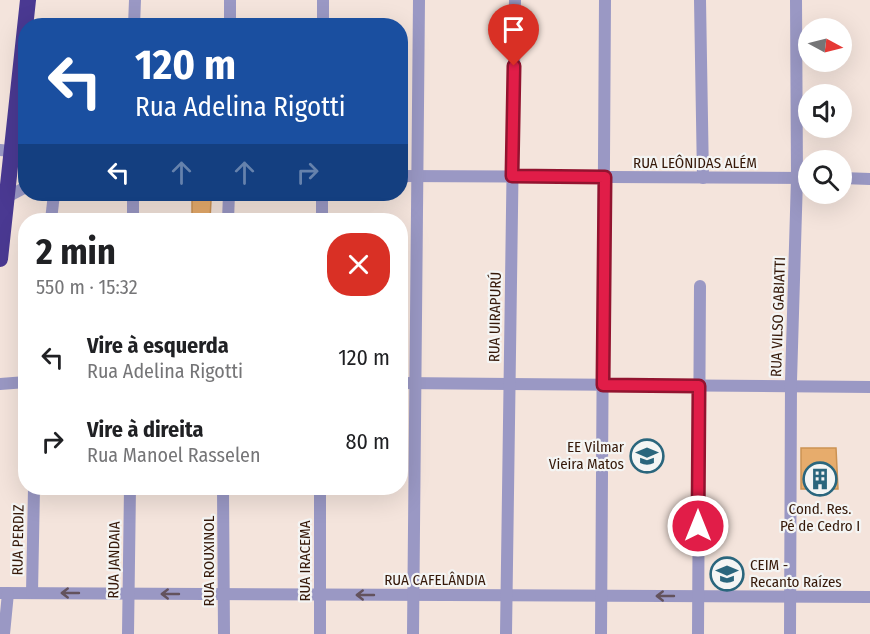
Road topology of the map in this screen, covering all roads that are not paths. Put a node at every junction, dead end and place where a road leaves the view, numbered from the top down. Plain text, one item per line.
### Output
1 (28, 0) edge
2 (135, 0) edge
3 (230, 0) edge
4 (323, 0) edge
5 (419, 0) edge
6 (515, 0) edge
7 (605, 0) edge
8 (700, 0) edge
9 (796, 0) edge
10 (25, 18) edge
11 (134, 18) edge
12 (230, 18) edge
13 (323, 18) edge
14 (18, 66) edge
15 (802, 150) edge
16 (5, 151) edge
17 (408, 176) edge
18 (417, 176) junction
19 (512, 176) junction
20 (605, 177) junction
21 (703, 178) junction
22 (798, 178) edge
23 (852, 178) edge
24 (870, 179) edge
25 (4, 185) edge
26 (802, 204) edge
27 (0, 259) edge
28 (700, 286) dead end
29 (18, 383) edge
30 (0, 384) edge
31 (408, 384) edge
32 (416, 384) junction
33 (509, 384) junction
34 (603, 385) junction
35 (699, 386) junction
36 (791, 386) junction
37 (870, 387) edge
38 (34, 495) edge
39 (130, 495) edge
40 (223, 495) edge
41 (320, 495) edge
42 (4, 593) edge
43 (32, 593) junction
44 (128, 594) junction
45 (224, 594) junction
46 (320, 594) junction
47 (413, 595) junction
48 (506, 595) junction
49 (601, 596) junction
50 (698, 596) junction
51 (790, 596) junction
52 (870, 597) edge
53 (4, 634) edge
54 (128, 634) edge
55 (224, 634) edge
56 (320, 634) edge
57 (413, 634) edge
58 (506, 634) edge
59 (601, 634) edge
60 (698, 634) edge
61 (790, 634) edge

1 - 10 highway
2 - 11 street
3 - 12 street
4 - 13 street
5 - 18 street
6 - 19 street, RUA UIRAPURÚ
7 - 20 street
8 - 21 street
9 - 15 street, RUA VILSO GABIATTI
14 - 16 highway
16 - 25 highway
17 - 18 street, RUA LEÔNIDAS ALÉM
18 - 19 street, RUA LEÔNIDAS ALÉM
18 - 32 street
19 - 20 street, RUA LEÔNIDAS ALÉM
19 - 33 street, RUA UIRAPURÚ
20 - 21 street, RUA LEÔNIDAS ALÉM
20 - 34 street
21 - 22 street, RUA LEÔNIDAS ALÉM
23 - 24 street
25 - 27 highway
26 - 36 street, RUA VILSO GABIATTI
28 - 35 street
29 - 30 street
31 - 32 street
32 - 33 street
32 - 47 street
33 - 34 street
33 - 48 street, RUA UIRAPURÚ
34 - 35 street
34 - 49 street
35 - 36 street
35 - 50 street
36 - 37 street
36 - 51 street, RUA VILSO GABIATTI
38 - 43 street, RUA PERDIZ
39 - 44 street, RUA JANDAIA
40 - 45 street, RUA ROUXINOL
41 - 46 street, RUA IRACEMA
42 - 43 street, RUA CAFELÂNDIA
42 - 53 street
44 -> 43 street, RUA CAFELÂNDIA
45 -> 44 street, RUA CAFELÂNDIA
44 - 54 street, RUA JANDAIA
45 - 46 street, RUA CAFELÂNDIA
45 - 55 street, RUA ROUXINOL
47 -> 46 street, RUA CAFELÂNDIA
46 - 56 street, RUA IRACEMA
47 - 48 street, RUA CAFELÂNDIA
47 - 57 street
48 - 49 street, RUA CAFELÂNDIA
48 - 58 street, RUA UIRAPURÚ
50 -> 49 street, RUA CAFELÂNDIA
49 - 59 street
50 - 51 street, RUA CAFELÂNDIA
50 - 60 street
51 - 52 street, RUA CAFELÂNDIA
51 - 61 street, RUA VILSO GABIATTI

